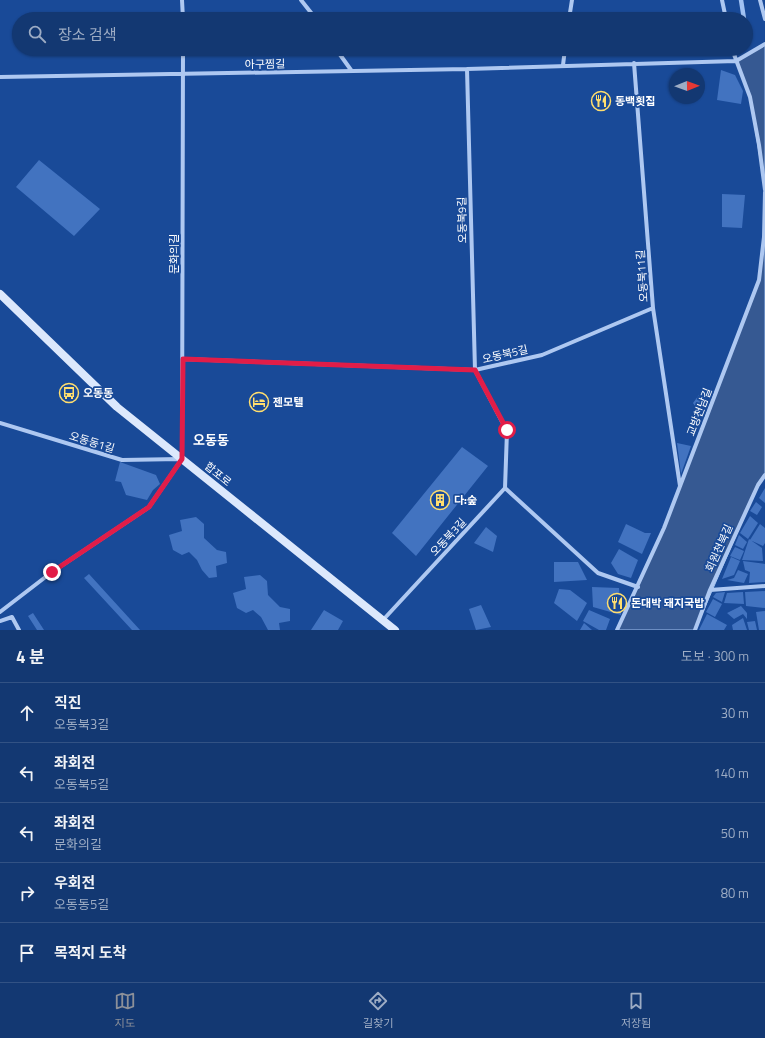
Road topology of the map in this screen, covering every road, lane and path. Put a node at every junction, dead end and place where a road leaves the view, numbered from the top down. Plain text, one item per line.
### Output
1 (182, 0) edge
2 (301, 0) edge
3 (572, 0) edge
4 (722, 0) edge
5 (760, 0) edge
6 (182, 12) edge
7 (310, 12) edge
8 (571, 12) edge
9 (725, 12) edge
10 (765, 19) edge
11 (765, 44) edge
12 (753, 51) edge
13 (183, 56) edge
14 (341, 56) edge
15 (564, 56) edge
16 (734, 56) edge
17 (745, 56) edge
18 (736, 61) junction
19 (634, 63) junction
20 (563, 65) junction
21 (467, 69) junction
22 (351, 70) junction
23 (184, 74) junction
24 (0, 77) edge
25 (765, 191) edge
26 (0, 294) edge
27 (654, 308) junction
28 (183, 359) junction
29 (475, 370) junction
30 (0, 423) edge
31 (182, 459) junction
32 (765, 475) edge
33 (680, 487) junction
34 (505, 488) junction
35 (765, 586) edge
36 (638, 587) junction
37 (710, 590) junction
38 (0, 612) edge
39 (0, 620) edge
40 (383, 620) junction
41 (19, 630) edge
42 (395, 630) edge
43 (617, 630) edge
44 (695, 630) edge

1 - 6 street
2 - 7 street
3 - 8 street
4 - 9 street
5 - 10 street
11 - 12 street, 아구찜길
13 - 23 street, 문화의길
14 - 22 street
15 - 20 street
16 - 18 street, 교방천남길
17 - 18 street, 아구찜길
18 - 19 street, 아구찜길
18 - 25 street, 교방천남길
19 - 20 street, 아구찜길
19 - 27 street, 오동북11길
20 - 21 street, 아구찜길
21 - 22 street, 아구찜길
21 - 29 street, 오동북9길
22 - 23 street, 아구찜길
23 - 24 street, 아구찜길
23 - 28 street, 문화의길
25 - 33 street, 교방천남길
26 - 31 main road, 합포로
27 - 29 street, 오동북5길
27 - 33 street, 오동북11길
28 - 29 street, 오동북5길
28 - 31 street, 문화의길
29 - 34 street
30 - 31 street, 오동동1길
31 - 38 street
31 - 40 main road, 합포로
32 - 37 street, 회원천북길
33 - 36 street, 교방천남길
34 - 36 street
34 - 40 street, 오동북3길
35 - 37 street
36 - 43 street, 교방천남길
37 - 44 street, 회원천북길
39 - 41 street
40 - 42 main road, 합포로

